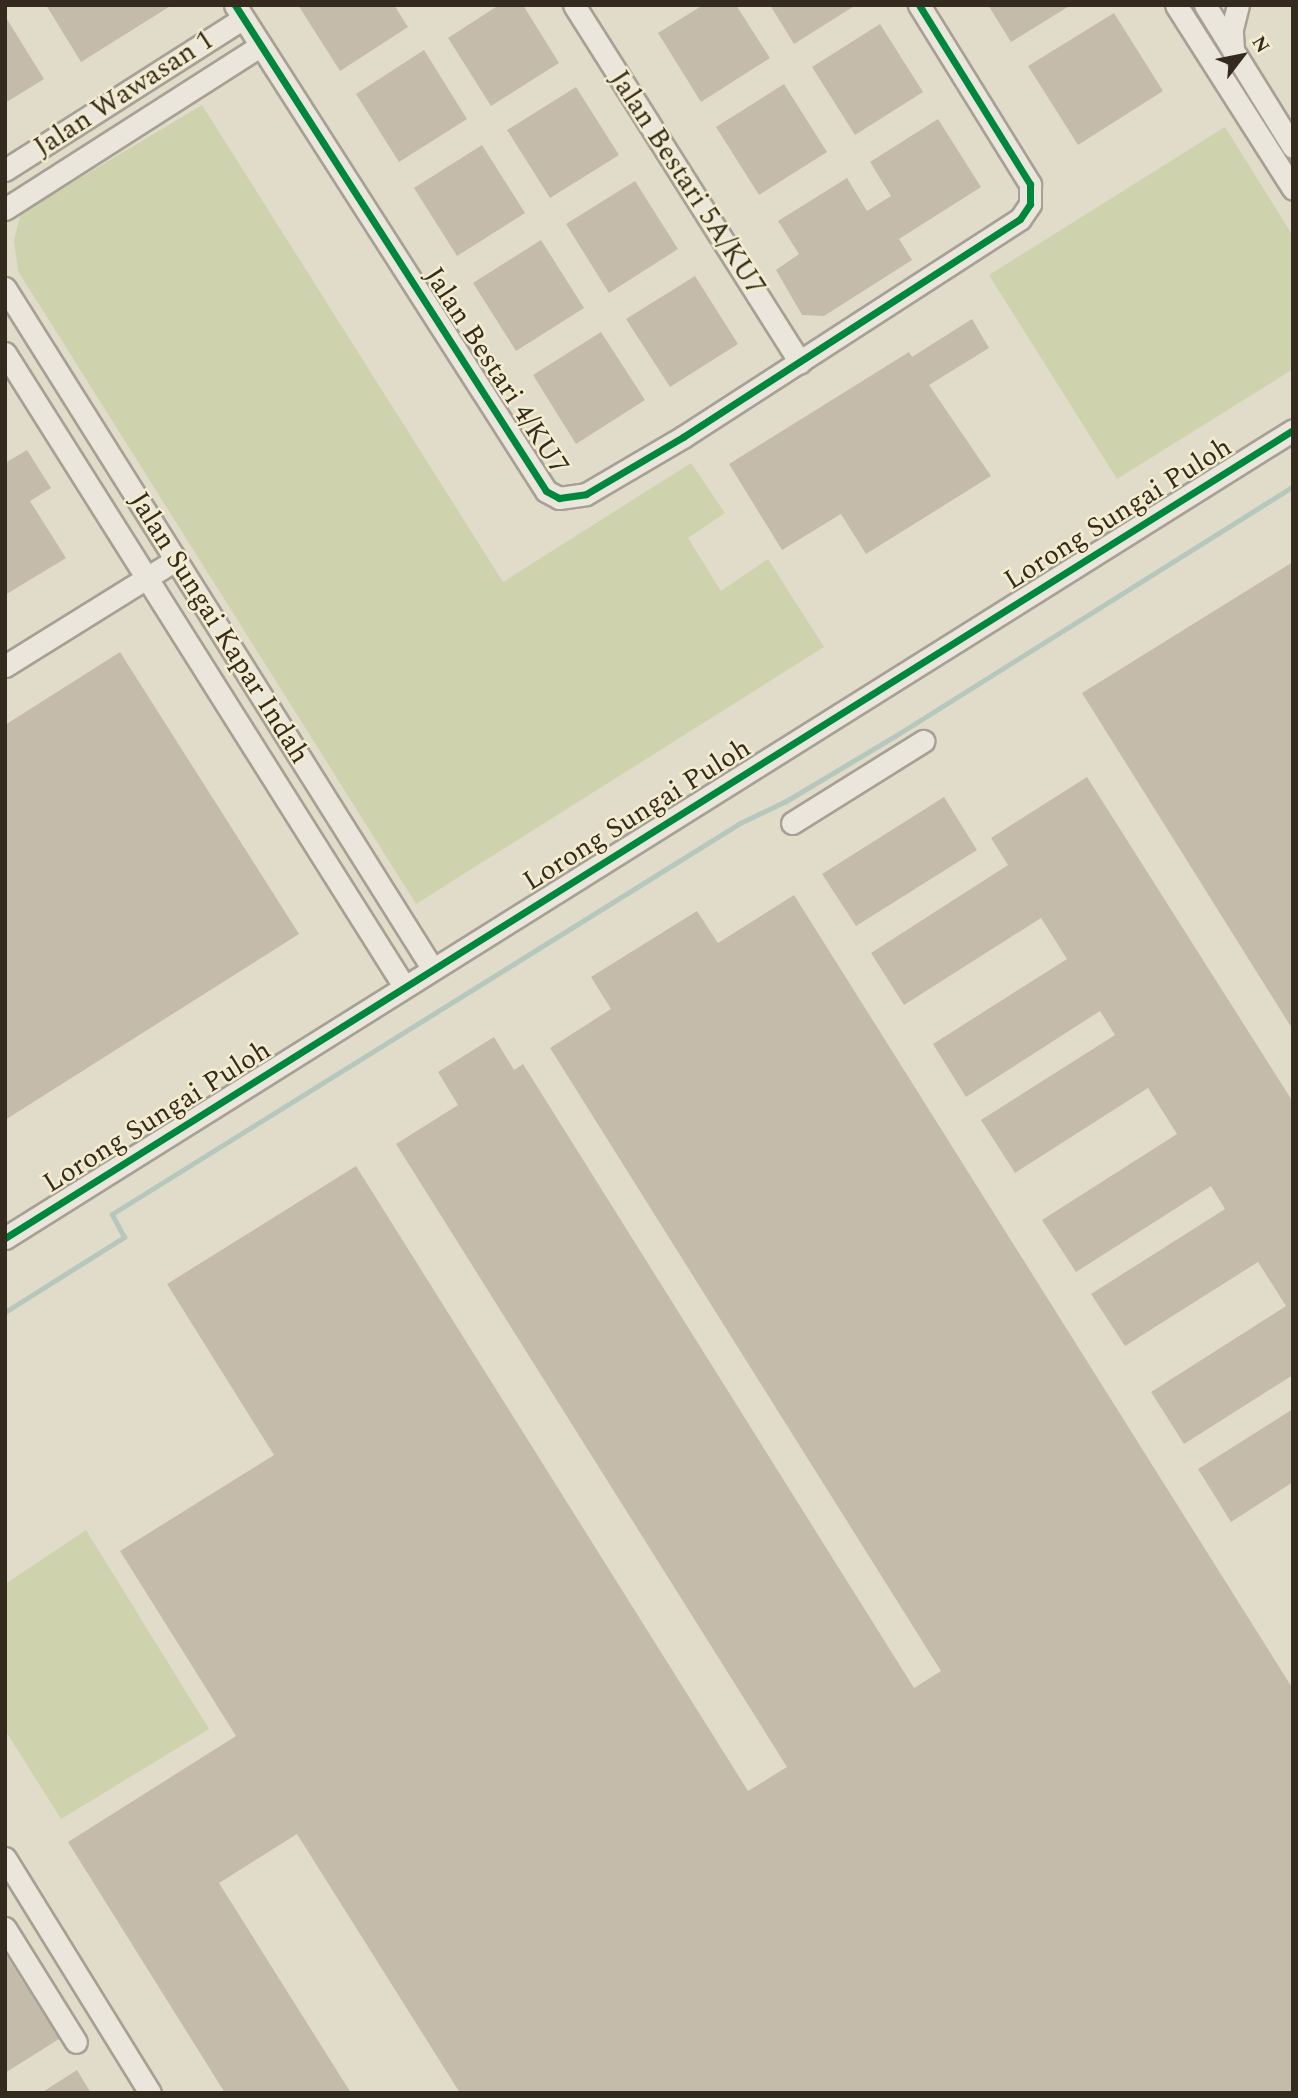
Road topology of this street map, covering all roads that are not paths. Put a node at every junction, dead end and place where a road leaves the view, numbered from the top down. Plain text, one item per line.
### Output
1 (574, 5) edge
2 (919, 5) edge
3 (1176, 5) edge
4 (1238, 5) edge
5 (1212, 8) edge
6 (239, 12) edge
7 (1190, 27) junction
8 (260, 46) junction
9 (1233, 55) junction
10 (1293, 147) edge
11 (5, 170) edge
12 (1293, 189) edge
13 (5, 209) edge
14 (5, 288) edge
15 (5, 353) edge
16 (800, 362) junction
17 (1293, 430) edge
18 (175, 560) junction
19 (146, 578) junction
20 (5, 666) edge
21 (923, 741) dead end
22 (792, 822) dead end
23 (432, 968) junction
24 (404, 986) junction
25 (5, 1238) edge
26 (5, 1858) edge
27 (5, 1928) edge
28 (76, 2042) dead end
29 (150, 2093) edge

1 - 16 street, Jalan Bestari 5A/KU7
2 - 16 street, Jalan Bestari 4/KU7
3 - 7 street
4 - 9 street
5 - 7 street
5 - 9 street
6 - 8 street, Jalan Bestari 4/KU7
6 - 11 street, Jalan Wawasan 1
7 - 12 street
8 - 13 street
8 - 16 street, Jalan Bestari 4/KU7
9 - 10 street
14 - 18 street, Jalan Sungai Kapar Indah
15 - 19 street, Jalan Sungai Kapar Indah
17 - 23 street, Lorong Sungai Puloh
18 - 19 street
18 - 23 street, Jalan Sungai Kapar Indah
19 - 20 street
19 - 24 street, Jalan Sungai Kapar Indah
21 - 22 street
23 - 24 street, Lorong Sungai Puloh
24 - 25 street, Lorong Sungai Puloh
26 - 29 street
27 - 28 street

